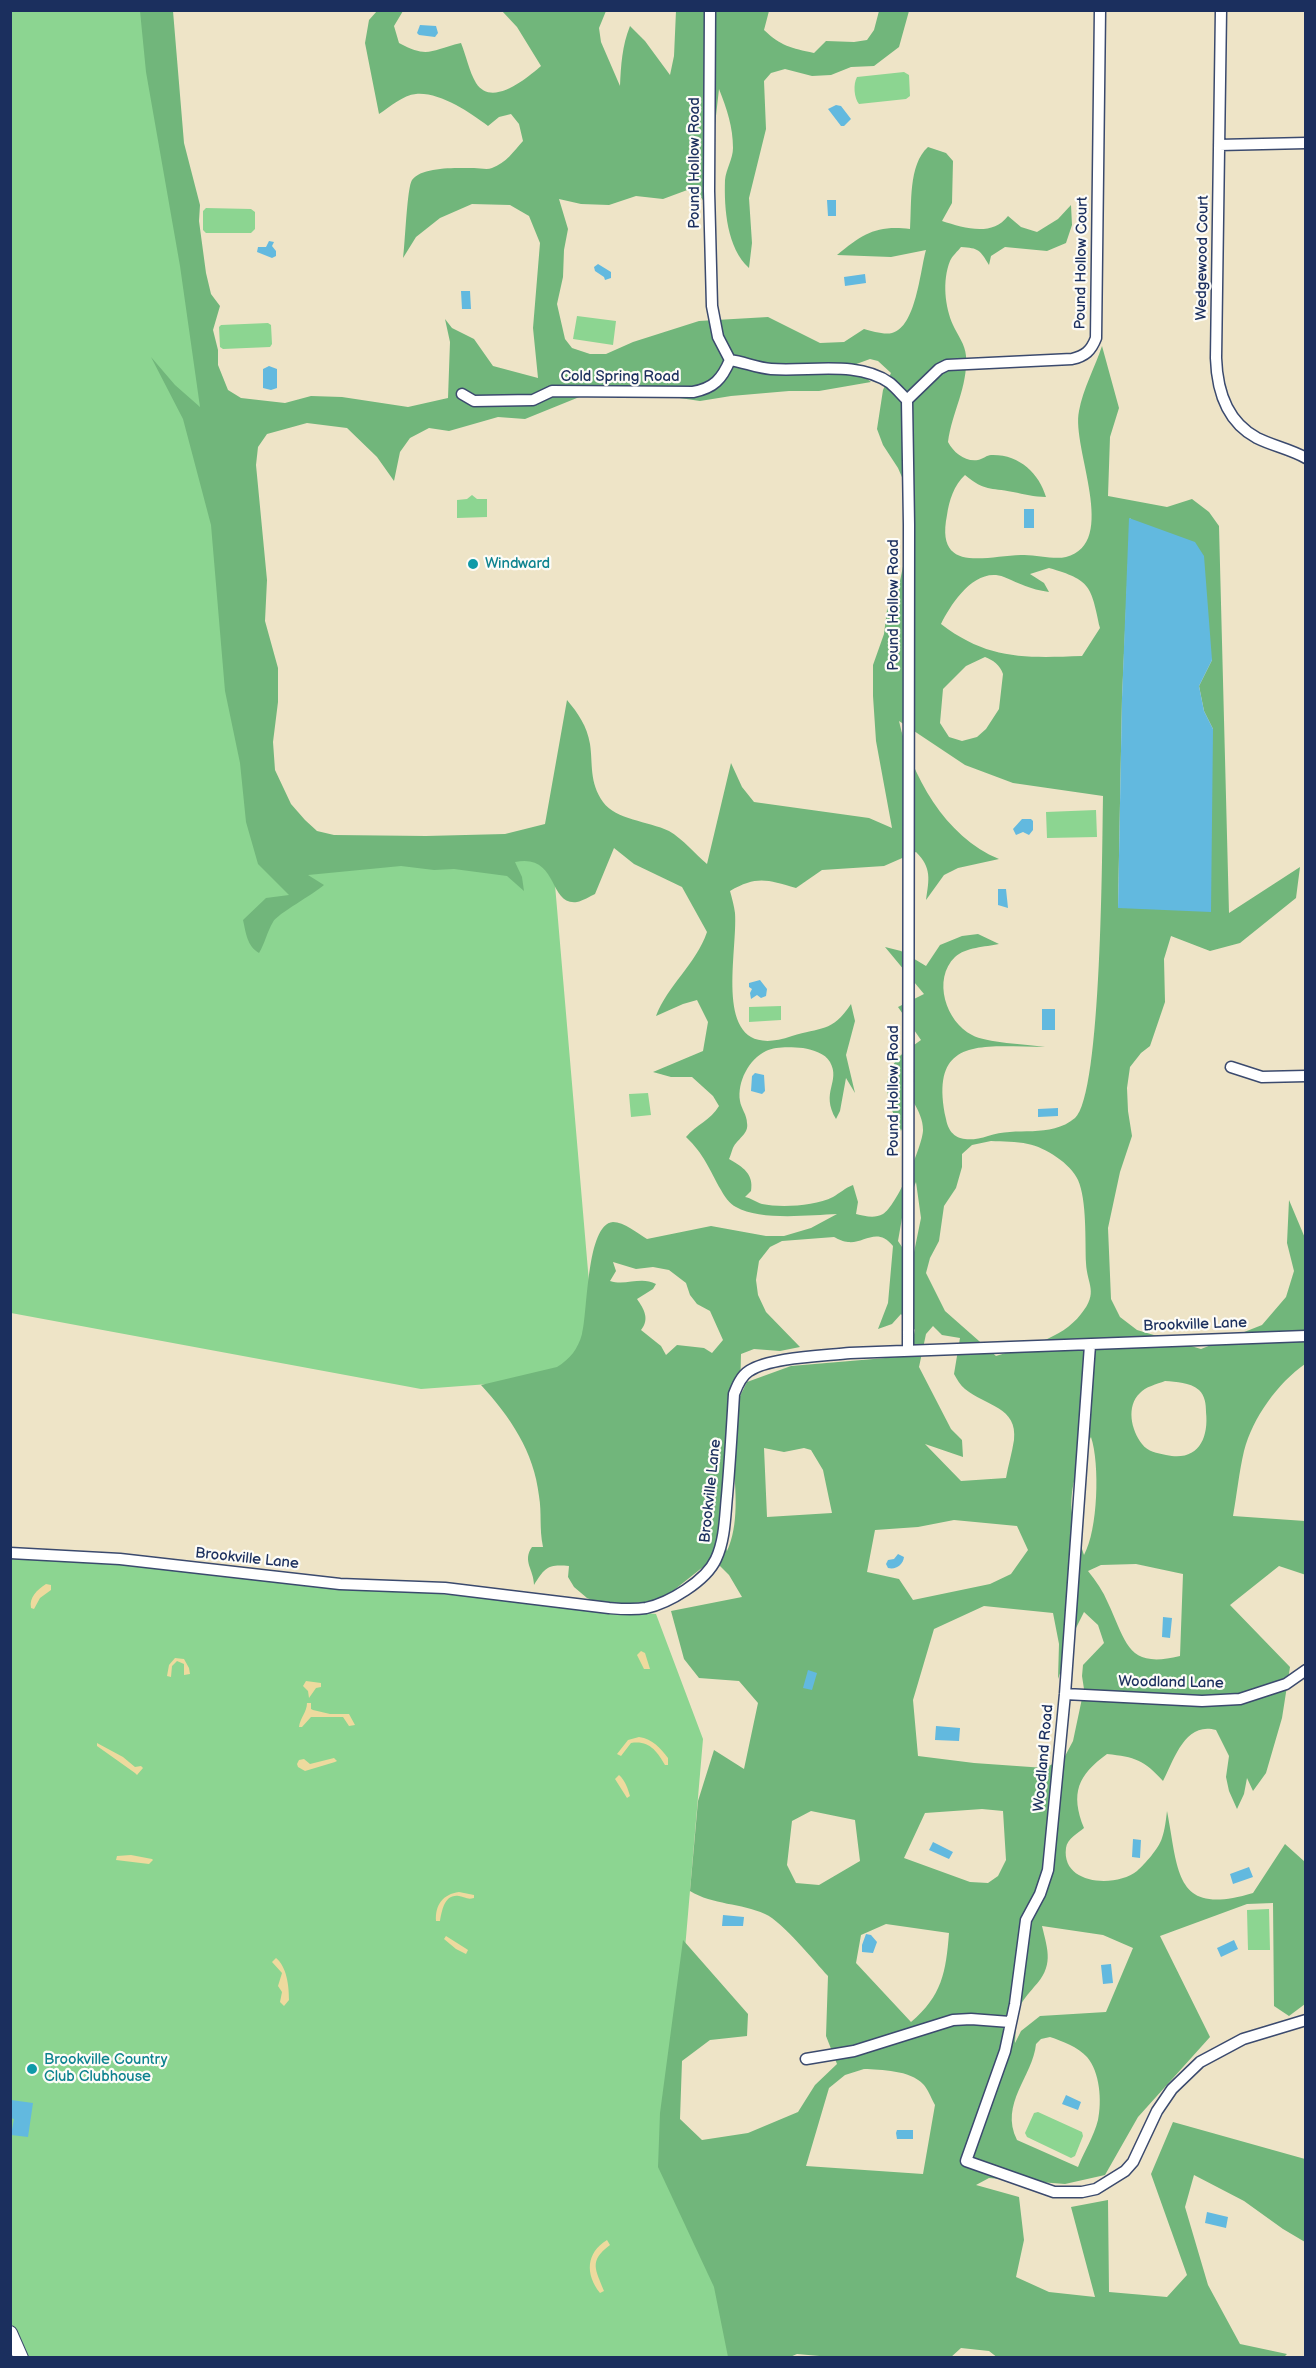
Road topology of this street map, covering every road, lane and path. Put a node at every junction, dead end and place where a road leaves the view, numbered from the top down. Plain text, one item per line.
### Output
1 (710, 10) edge
2 (1100, 10) edge
3 (1221, 10) edge
4 (1305, 143) edge
5 (1219, 145) junction
6 (730, 360) junction
7 (462, 394) dead end
8 (907, 400) junction
9 (1305, 458) edge
10 (1231, 1067) dead end
11 (1305, 1076) edge
12 (1305, 1336) edge
13 (1090, 1345) junction
14 (908, 1351) junction
15 (10, 1553) edge
16 (1305, 1670) edge
17 (1065, 1694) junction
18 (1305, 2020) edge
19 (1010, 2022) junction
20 (806, 2059) dead end
21 (10, 2333) edge
22 (21, 2358) edge

1 - 6 street, Pound Hollow Road
2 - 8 street, Pound Hollow Court
3 - 5 street, Wedgewood Court
4 - 5 street
5 - 9 street, Wedgewood Court
6 - 7 street, Cold Spring Road
6 - 8 street
8 - 14 street, Pound Hollow Road
10 - 11 street
12 - 13 street, Brookville Lane
13 - 14 street, Brookville Lane
13 - 17 street, Woodland Road
14 - 15 street, Brookville Lane
16 - 17 street, Woodland Lane
17 - 19 street, Woodland Road
18 - 19 street, Woodland Road
19 - 20 street
21 - 22 main road

